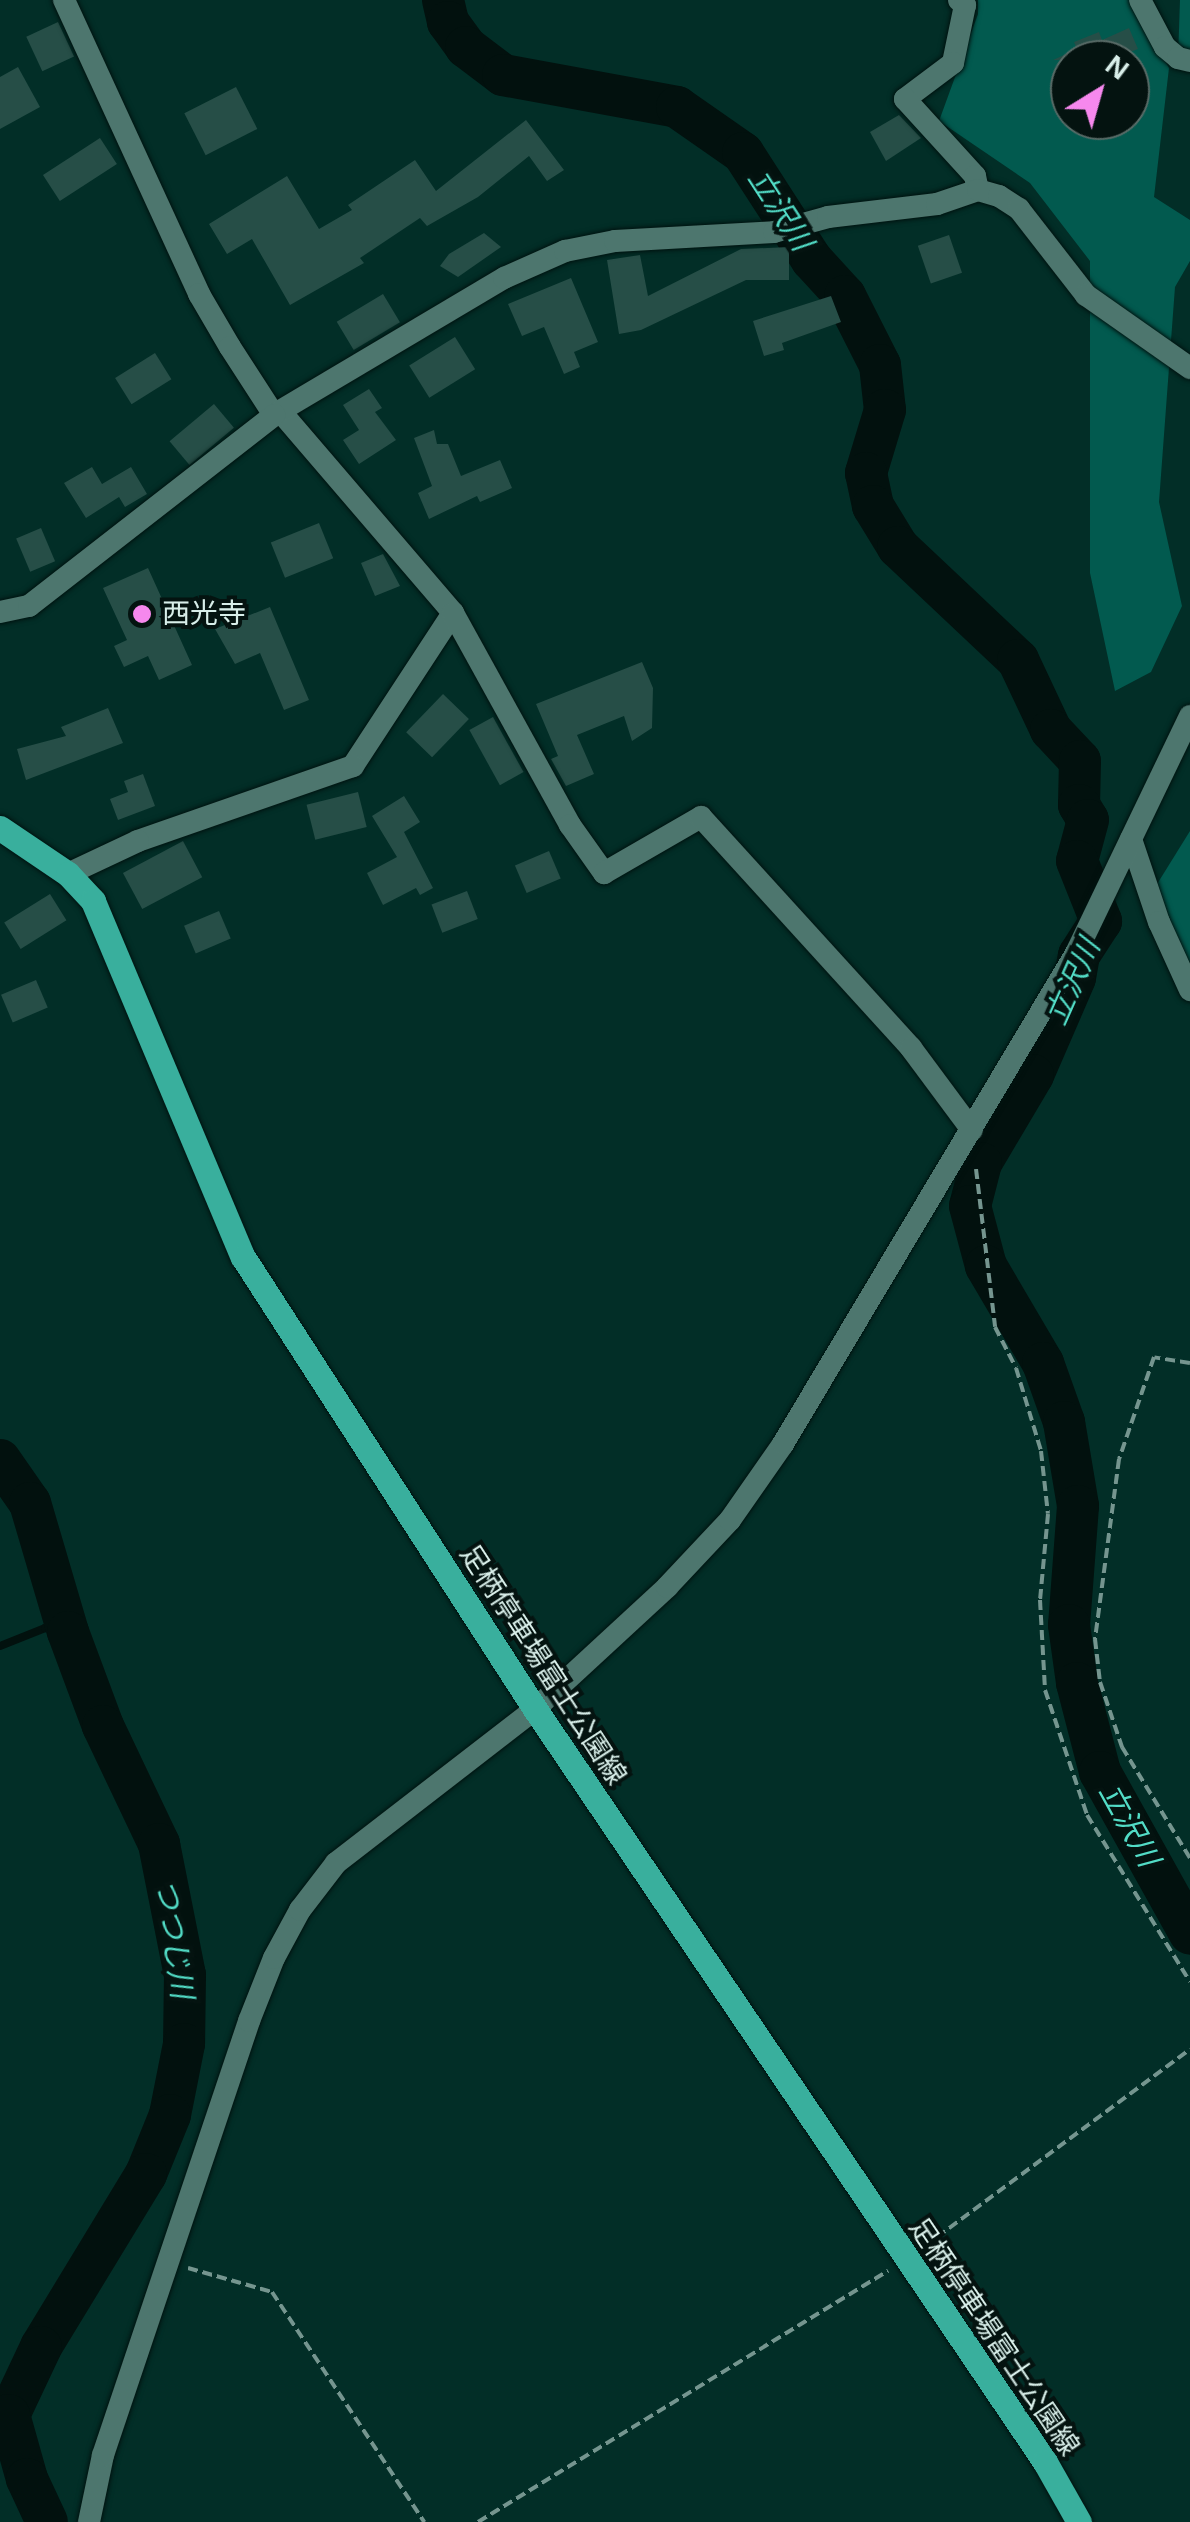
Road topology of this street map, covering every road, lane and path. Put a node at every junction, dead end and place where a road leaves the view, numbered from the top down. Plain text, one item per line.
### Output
1 (64, 0) edge
2 (960, 0) edge
3 (1140, 0) edge
4 (1190, 60) edge
5 (978, 190) junction
6 (1190, 368) edge
7 (277, 413) junction
8 (0, 612) edge
9 (453, 613) junction
10 (1190, 716) edge
11 (0, 828) edge
12 (1131, 839) junction
13 (68, 874) junction
14 (1190, 990) edge
15 (972, 1130) junction
16 (976, 1170) dead end
17 (1190, 1363) edge
18 (535, 1709) junction
19 (1190, 1858) edge
20 (1190, 1982) edge
21 (1190, 2049) edge
22 (906, 2260) junction
23 (169, 2262) junction
24 (89, 2522) edge
25 (424, 2522) edge
26 (478, 2522) edge
27 (1079, 2522) edge

1 - 7 street
2 - 5 street
3 - 4 street
5 - 6 street
5 - 7 street
7 - 8 street
7 - 9 street
9 - 13 street
9 - 15 street
10 - 12 street
11 - 13 main road, 足柄停車場富士公園線
12 - 14 street
12 - 15 street
13 - 18 main road, 足柄停車場富士公園線
15 - 18 street
16 - 20 path
17 - 19 path
18 - 22 main road, 足柄停車場富士公園線
18 - 23 street
21 - 22 path
22 - 26 path
22 - 27 main road, 足柄停車場富士公園線
23 - 24 street
23 - 25 path

